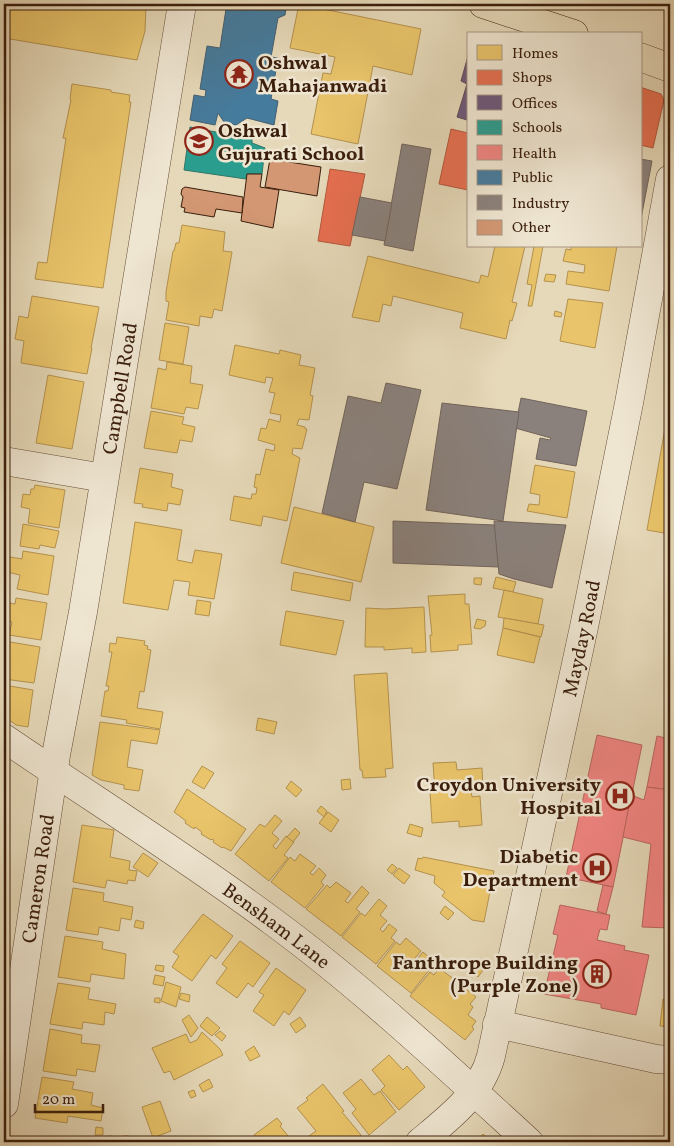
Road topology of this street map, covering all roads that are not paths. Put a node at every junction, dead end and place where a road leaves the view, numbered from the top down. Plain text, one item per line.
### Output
1 (182, 4) edge
2 (483, 4) edge
3 (568, 32) edge
4 (642, 58) edge
5 (670, 68) edge
6 (670, 179) edge
7 (4, 461) edge
8 (104, 478) junction
9 (4, 738) edge
10 (54, 772) junction
11 (497, 1024) junction
12 (670, 1060) edge
13 (474, 1092) junction
14 (4, 1104) edge
15 (420, 1142) edge
16 (529, 1142) edge

1 - 8 street, Campbell Road
2 - 3 main road
4 - 5 main road
6 - 11 street, Mayday Road
7 - 8 street
8 - 10 street, Campbell Road
9 - 10 street, Bensham Lane
10 - 13 street, Bensham Lane
10 - 14 street, Cameron Road
11 - 12 street
11 - 13 street, Mayday Road
13 - 15 street, Mayday Road
13 - 16 street, Bensham Lane

